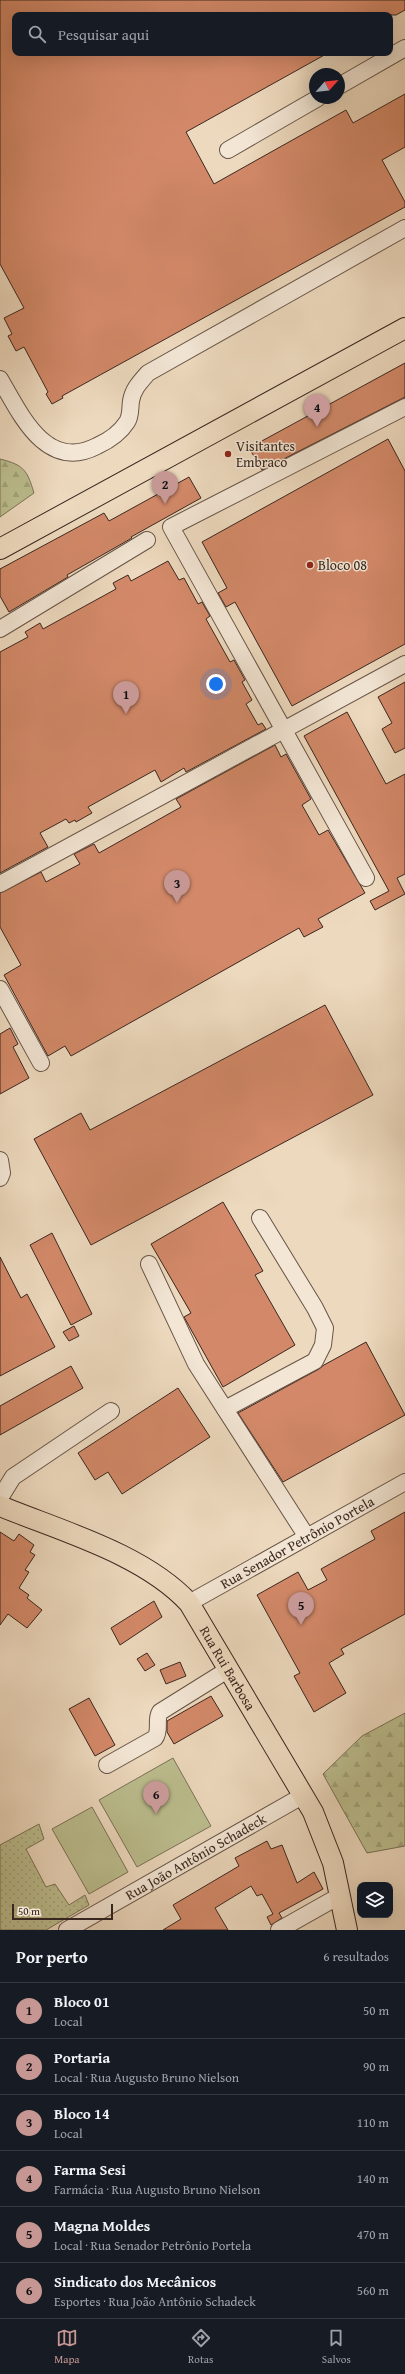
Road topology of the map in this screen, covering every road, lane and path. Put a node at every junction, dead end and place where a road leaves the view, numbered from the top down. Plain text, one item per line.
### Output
1 (405, 48) edge
2 (393, 55) edge
3 (391, 56) edge
4 (345, 83) edge
5 (309, 103) edge
6 (228, 150) dead end
7 (405, 228) edge
8 (405, 328) edge
9 (0, 379) edge
10 (405, 407) edge
11 (147, 540) dead end
12 (0, 549) edge
13 (0, 629) edge
14 (405, 664) edge
15 (284, 729) junction
16 (366, 878) dead end
17 (0, 884) edge
18 (0, 989) edge
19 (42, 1063) dead end
20 (0, 1160) edge
21 (0, 1178) edge
22 (260, 1218) dead end
23 (149, 1264) dead end
24 (225, 1409) junction
25 (111, 1412) dead end
26 (405, 1482) edge
27 (0, 1498) edge
28 (0, 1506) edge
29 (307, 1537) junction
30 (189, 1603) junction
31 (229, 1669) junction
32 (107, 1765) dead end
33 (304, 1796) junction
34 (341, 1896) junction
35 (67, 1930) edge
36 (279, 1930) edge
37 (347, 1930) edge

1 - 2 street
3 - 4 street
5 - 6 street
7 - 9 street
8 - 12 main road
10 - 15 street
11 - 13 street
14 - 15 street
15 - 16 street
15 - 17 street
18 - 19 street
20 - 21 street
22 - 24 street
23 - 24 street
24 - 29 street
25 - 27 street
26 - 29 street, Rua Senador Petrônio Portela
28 - 30 main road, Rua Rui Barbosa
29 - 30 street, Rua Senador Petrônio Portela
30 - 31 main road, Rua Rui Barbosa
31 - 32 street
31 - 33 main road, Rua Rui Barbosa
33 - 34 main road, Rua Rui Barbosa
33 - 35 street, Rua João Antônio Schadeck
34 - 36 street
34 - 37 main road, Rua Rui Barbosa

